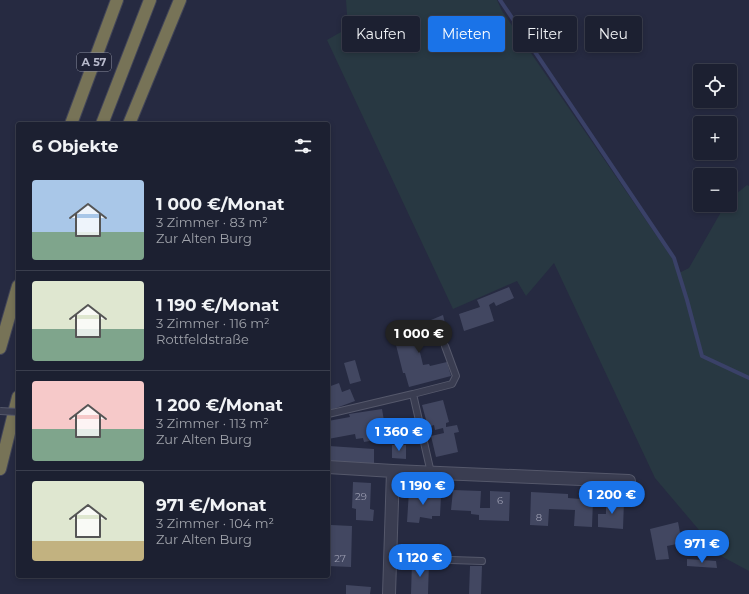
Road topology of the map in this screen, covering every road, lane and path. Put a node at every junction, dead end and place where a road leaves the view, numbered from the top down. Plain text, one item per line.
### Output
1 (118, 0) edge
2 (150, 0) edge
3 (180, 0) edge
4 (185, 0) edge
5 (168, 30) junction
6 (72, 122) edge
7 (103, 122) edge
8 (130, 122) edge
9 (16, 293) edge
10 (445, 346) dead end
11 (0, 348) edge
12 (413, 394) junction
13 (16, 406) edge
14 (0, 411) edge
15 (16, 412) edge
16 (330, 414) edge
17 (330, 467) edge
18 (0, 469) edge
19 (393, 471) junction
20 (431, 473) junction
21 (630, 481) dead end
22 (390, 558) junction
23 (482, 561) dead end
24 (389, 594) edge

1 - 6 highway, A 57
2 - 7 highway, A 57
3 - 5 highway
4 - 5 highway
5 - 8 highway
9 - 11 highway
10 - 12 lane
12 - 16 lane
12 - 20 lane
13 - 18 highway
14 - 15 lane, bridge
17 - 19 street
19 - 20 street
19 - 22 street
20 - 21 street
22 - 23 lane
22 - 24 street

